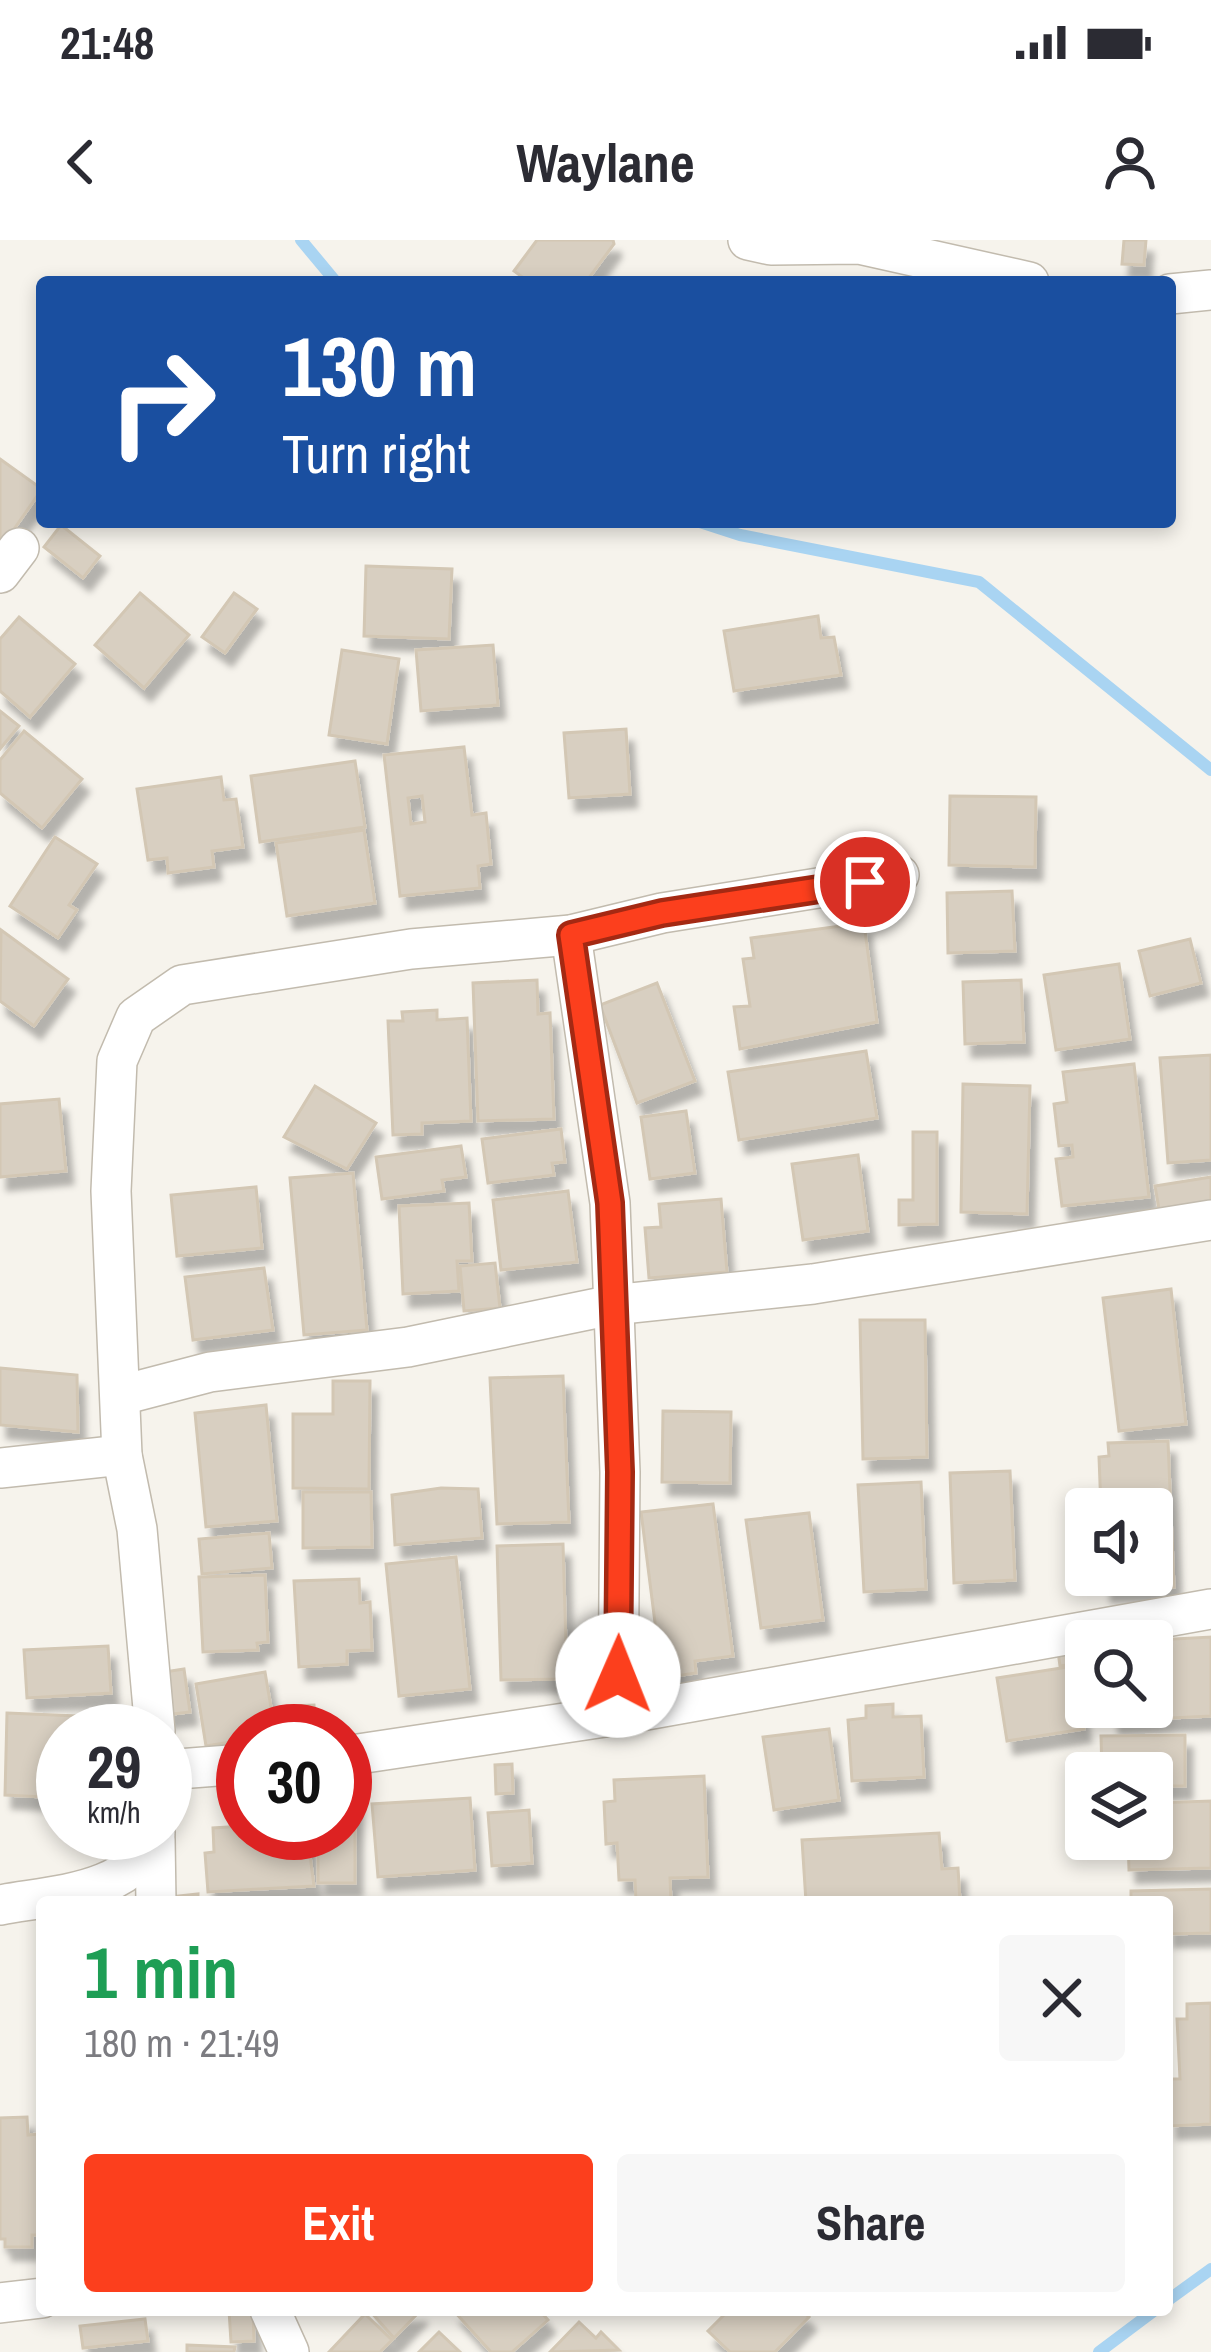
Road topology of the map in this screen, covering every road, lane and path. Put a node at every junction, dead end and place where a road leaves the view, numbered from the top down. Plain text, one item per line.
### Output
1 (748, 240) edge
2 (1003, 276) edge
3 (1211, 290) edge
4 (1176, 293) edge
5 (899, 875) dead end
6 (571, 935) junction
7 (1211, 1220) edge
8 (612, 1305) junction
9 (122, 1395) junction
10 (122, 1455) junction
11 (0, 1468) edge
12 (1211, 1609) edge
13 (153, 1704) edge
14 (618, 1715) junction
15 (372, 1752) edge
16 (138, 1860) edge
17 (155, 1860) edge
18 (47, 1896) edge
19 (156, 1896) edge
20 (36, 1898) edge
21 (0, 1905) edge
22 (36, 2299) edge
23 (0, 2303) edge
24 (273, 2316) edge
25 (289, 2352) edge

1 - 2 street
3 - 4 street
5 - 6 street
6 - 8 street
6 - 9 street
7 - 8 street
8 - 9 street
8 - 14 street
9 - 10 street
10 - 11 street
10 - 13 street
12 - 14 street
14 - 15 street
16 - 18 street
17 - 19 street
20 - 21 street
22 - 23 street
24 - 25 street

